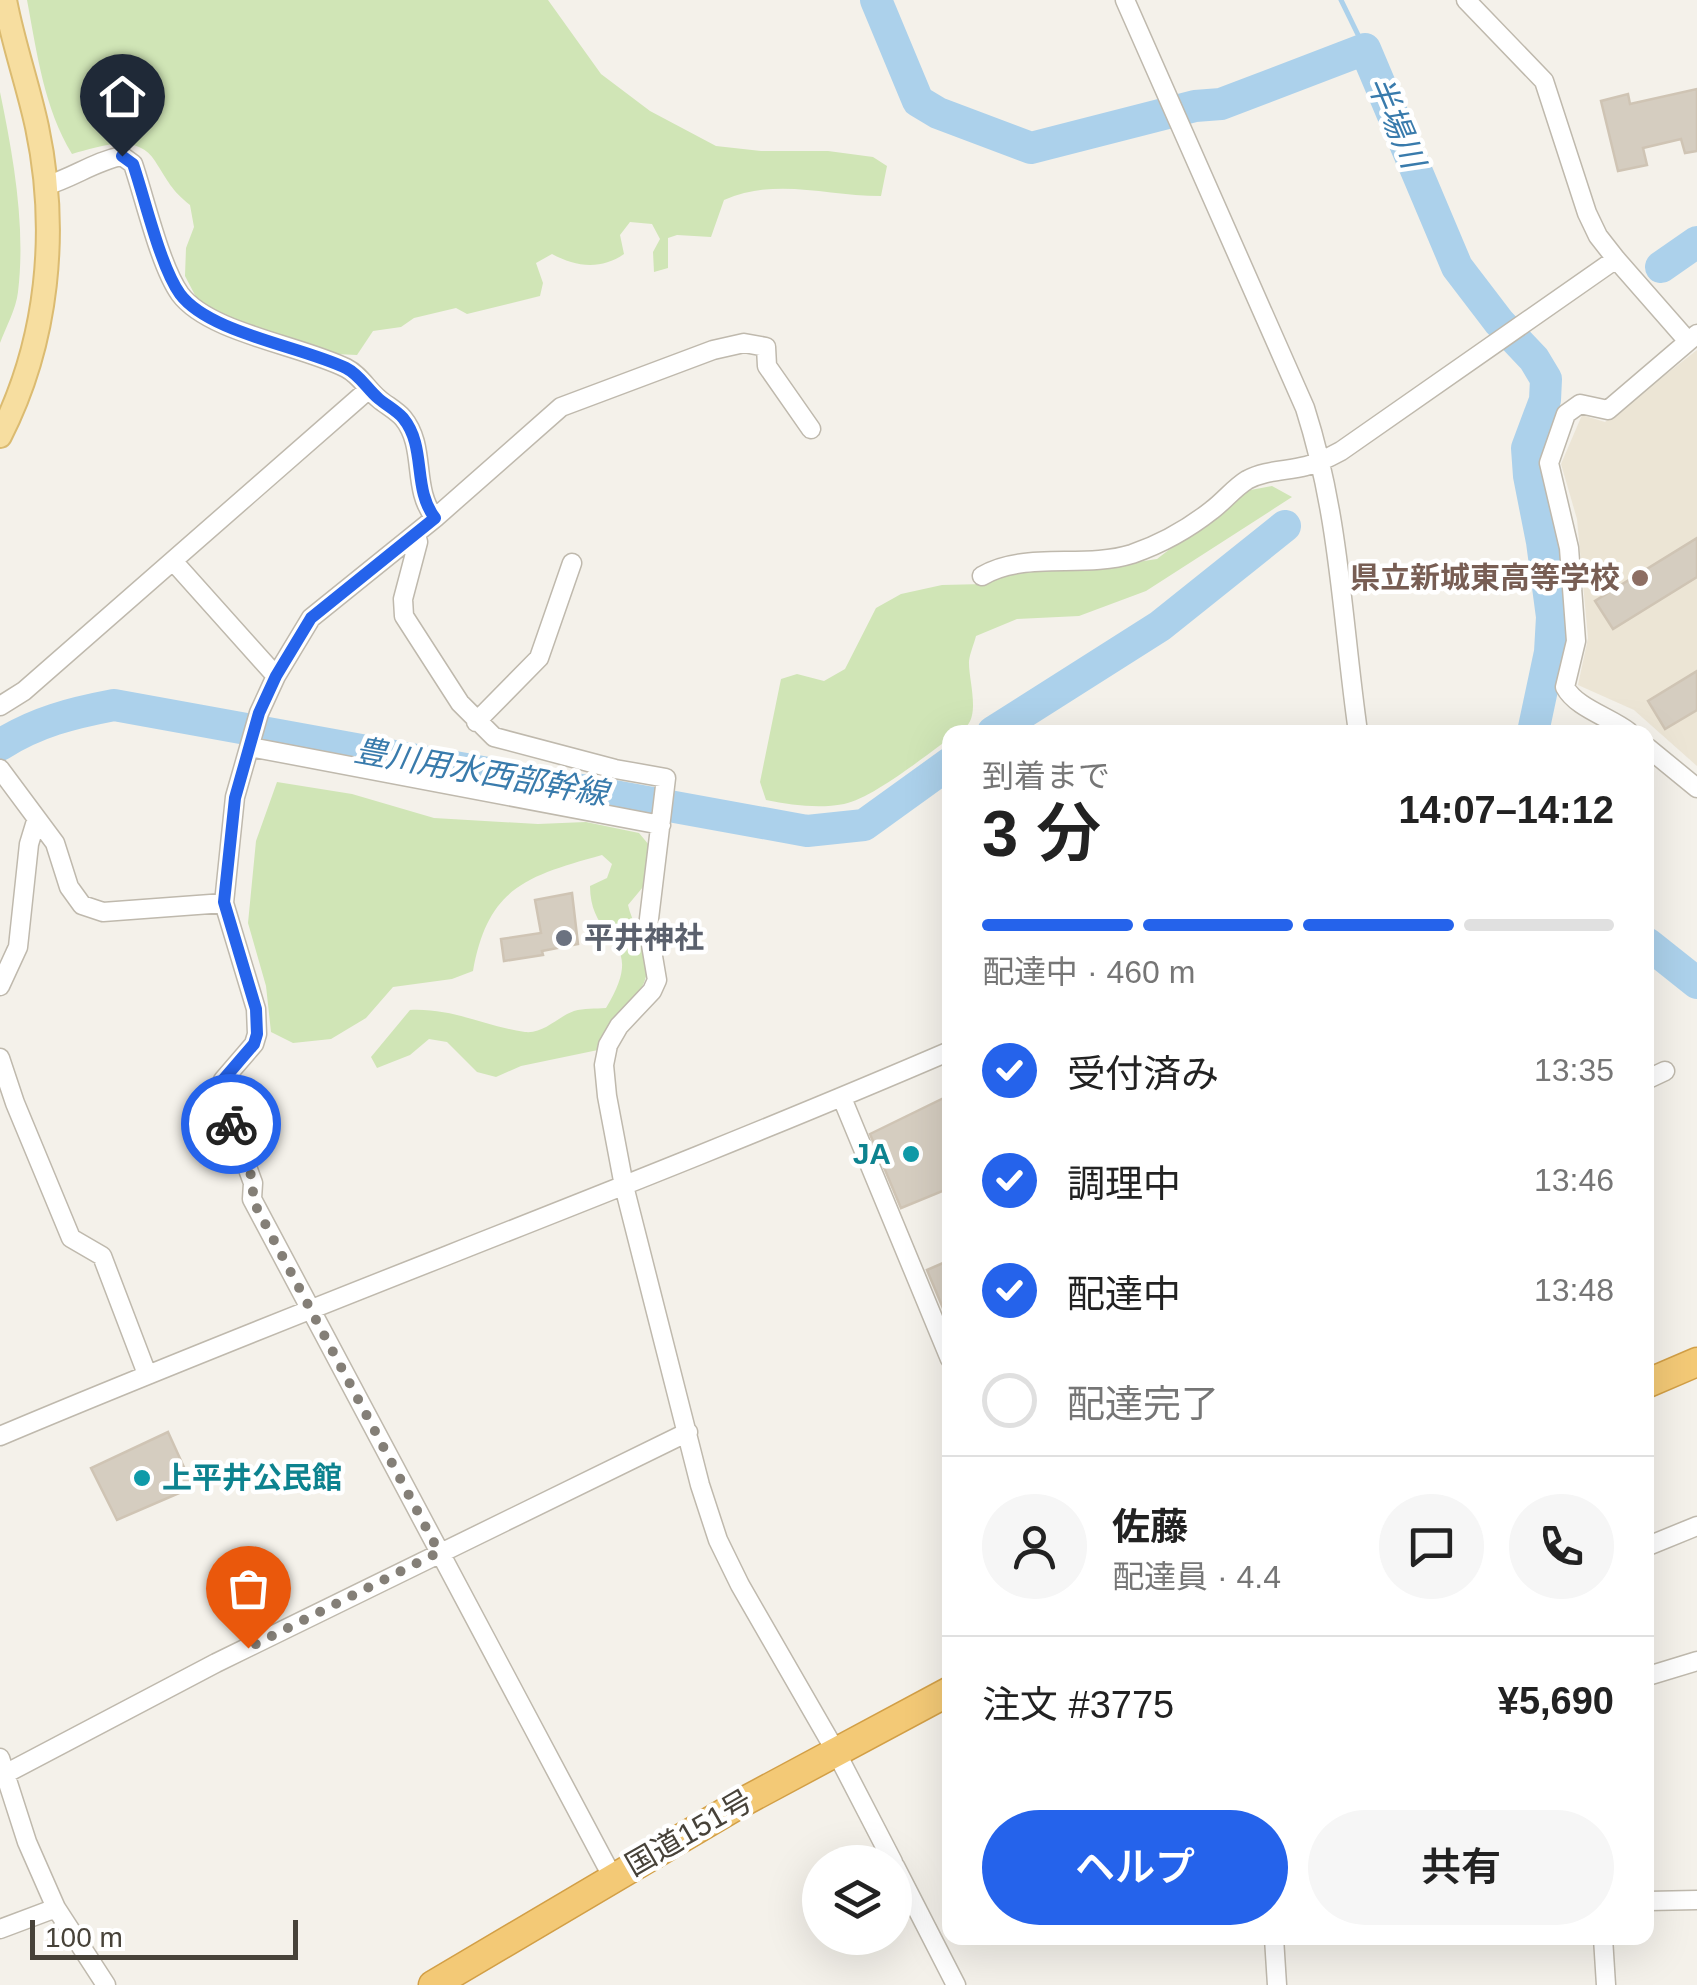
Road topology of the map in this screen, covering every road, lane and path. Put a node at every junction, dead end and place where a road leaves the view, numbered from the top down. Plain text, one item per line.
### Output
1 (5, 0) edge
2 (1125, 0) edge
3 (1466, 0) edge
4 (45, 186) junction
5 (1616, 258) junction
6 (1692, 337) edge
7 (370, 390) junction
8 (811, 429) dead end
9 (0, 436) edge
10 (1322, 461) junction
11 (435, 518) junction
12 (416, 534) junction
13 (173, 561) junction
14 (572, 563) dead end
15 (982, 576) dead end
16 (276, 676) junction
17 (0, 706) edge
18 (476, 722) junction
19 (1357, 725) edge
20 (1620, 725) edge
21 (251, 743) junction
22 (1654, 753) edge
23 (0, 770) edge
24 (1697, 788) edge
25 (36, 821) junction
26 (662, 821) junction
27 (224, 902) junction
28 (0, 986) edge
29 (942, 1054) edge
30 (0, 1058) edge
31 (842, 1098) junction
32 (7, 1104) edge
33 (624, 1186) junction
34 (308, 1308) junction
35 (942, 1340) edge
36 (1697, 1362) edge
37 (147, 1374) junction
38 (1654, 1381) edge
39 (688, 1432) junction
40 (0, 1436) edge
41 (1697, 1526) edge
42 (1654, 1544) edge
43 (439, 1552) junction
44 (1697, 1661) edge
45 (1654, 1674) edge
46 (942, 1696) edge
47 (835, 1750) junction
48 (3, 1766) edge
49 (884, 1845) edge
50 (614, 1878) junction
51 (912, 1899) edge
52 (1697, 1900) edge
53 (1654, 1901) edge
54 (56, 1908) junction
55 (0, 1929) edge
56 (1275, 1945) edge
57 (1603, 1945) edge
58 (106, 1985) edge
59 (433, 1985) edge
60 (956, 1985) edge
61 (1278, 1985) edge
62 (1606, 1985) edge

1 - 4 main road
2 - 10 street
3 - 5 street
4 - 7 street
4 - 9 main road
5 - 6 street
5 - 10 street
6 - 20 street
7 - 11 street
7 - 13 street
8 - 11 street
10 - 15 street
10 - 19 street
11 - 12 street
12 - 16 street
12 - 18 street
13 - 16 street
13 - 17 street
14 - 18 street
16 - 21 street
18 - 26 street
21 - 26 street
21 - 27 street
22 - 24 street
23 - 25 street
25 - 27 street
25 - 28 street
26 - 33 street
27 - 34 street
29 - 31 street
30 - 32 street
31 - 33 street
31 - 35 street
32 - 37 street
33 - 34 street
33 - 39 street
34 - 37 street
34 - 43 street
36 - 38 highway
37 - 40 street
39 - 43 street
39 - 47 street
41 - 42 street
43 - 48 street
43 - 50 street
44 - 45 street
46 - 47 highway, 国道151号
47 - 49 street
47 - 50 highway, 国道151号
48 - 54 street
50 - 59 highway, 国道151号
51 - 60 street
52 - 53 street
54 - 55 street
54 - 58 street
56 - 61 street
57 - 62 street

